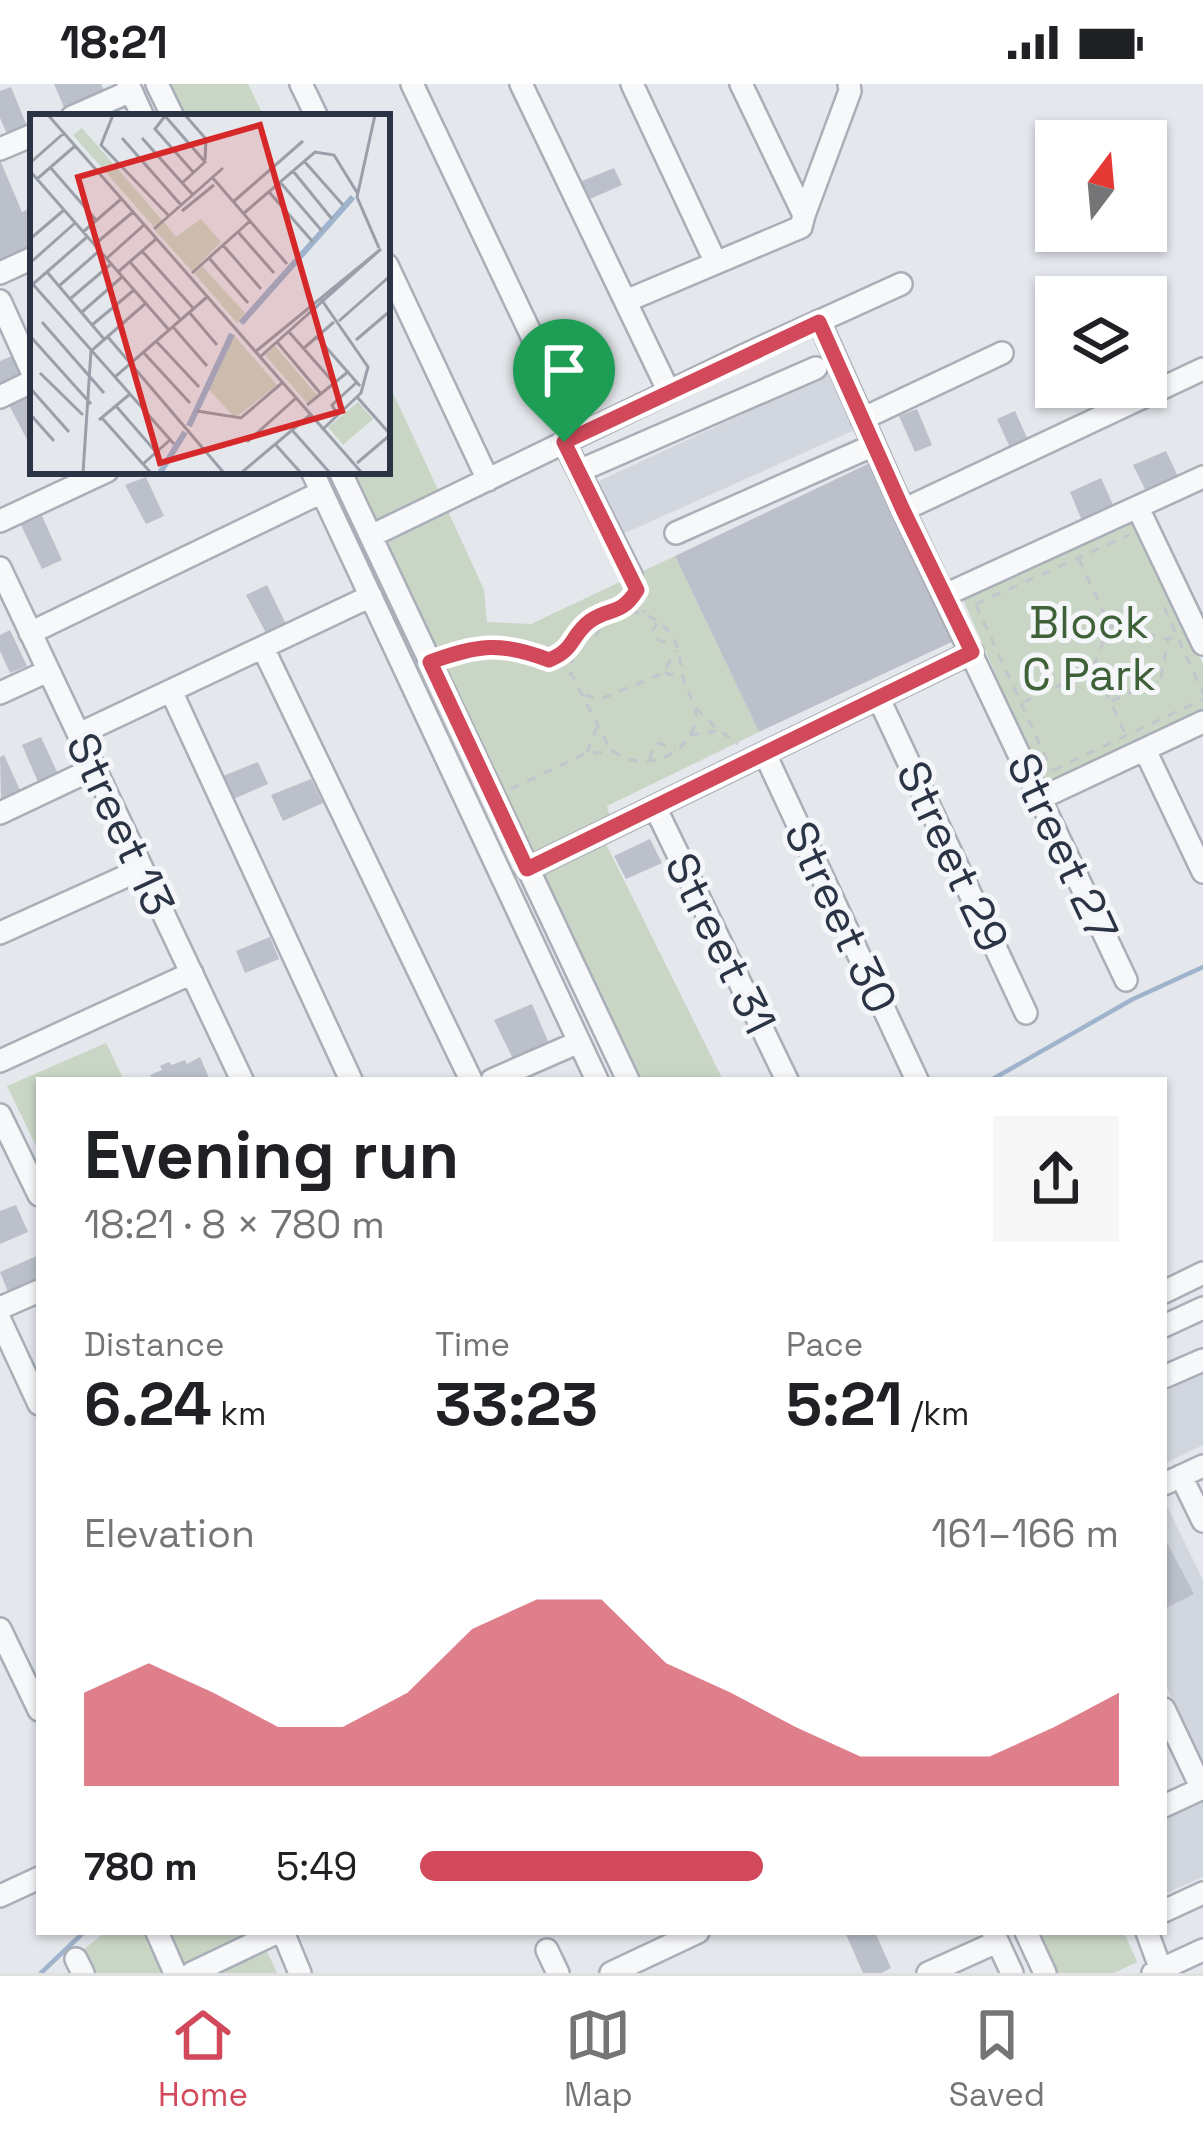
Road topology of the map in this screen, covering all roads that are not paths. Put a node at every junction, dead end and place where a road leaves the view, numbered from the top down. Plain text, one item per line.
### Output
1 (158, 84) edge
2 (301, 84) edge
3 (412, 84) edge
4 (521, 84) edge
5 (632, 84) edge
6 (741, 84) edge
7 (849, 84) edge
8 (130, 87) edge
9 (78, 114) edge
10 (172, 114) edge
11 (316, 114) edge
12 (30, 136) edge
13 (0, 149) edge
14 (803, 214) junction
15 (30, 259) edge
16 (716, 263) junction
17 (390, 272) edge
18 (0, 273) edge
19 (901, 284) dead end
20 (0, 301) edge
21 (626, 301) junction
22 (819, 322) junction
23 (1002, 353) dead end
24 (745, 355) junction
25 (816, 368) dead end
26 (1203, 369) edge
27 (30, 370) edge
28 (30, 379) edge
29 (669, 392) junction
30 (761, 392) junction
31 (0, 398) edge
32 (862, 419) junction
33 (572, 438) junction
34 (874, 445) junction
35 (579, 471) junction
36 (101, 474) edge
37 (342, 474) edge
38 (1203, 477) edge
39 (488, 480) junction
40 (316, 482) edge
41 (1138, 508) junction
42 (903, 510) junction
43 (0, 521) edge
44 (676, 532) dead end
45 (373, 536) junction
46 (0, 569) edge
47 (631, 575) dead end
48 (371, 596) junction
49 (945, 596) junction
50 (30, 633) junction
51 (1203, 644) edge
52 (263, 648) junction
53 (972, 652) junction
54 (434, 669) junction
55 (48, 671) junction
56 (412, 684) junction
57 (171, 691) junction
58 (0, 693) edge
59 (879, 698) junction
60 (1203, 722) edge
61 (79, 734) junction
62 (1145, 750) junction
63 (759, 757) junction
64 (95, 768) junction
65 (1039, 799) junction
66 (655, 807) junction
67 (0, 813) edge
68 (142, 868) junction
69 (527, 869) junction
70 (1203, 872) edge
71 (0, 933) edge
72 (572, 964) junction
73 (192, 973) junction
74 (548, 975) junction
75 (1126, 980) dead end
76 (1026, 1012) dead end
77 (579, 1042) junction
78 (0, 1061) edge
79 (241, 1077) edge
80 (350, 1077) edge
81 (469, 1077) edge
82 (500, 1077) edge
83 (596, 1077) edge
84 (627, 1077) edge
85 (786, 1077) edge
86 (916, 1077) edge
87 (0, 1115) edge
88 (36, 1189) edge
89 (1203, 1273) edge
90 (1167, 1291) edge
91 (36, 1292) edge
92 (0, 1308) edge
93 (1203, 1308) edge
94 (0, 1320) edge
95 (1167, 1325) edge
96 (1203, 1360) edge
97 (1167, 1373) edge
98 (36, 1398) edge
99 (1203, 1466) edge
100 (1173, 1480) edge
101 (1203, 1521) edge
102 (0, 1629) edge
103 (36, 1705) edge
104 (1167, 1715) edge
105 (1202, 1789) edge
106 (1167, 1805) edge
107 (36, 1879) edge
108 (1203, 1893) edge
109 (0, 1896) edge
110 (1167, 1910) edge
111 (158, 1935) edge
112 (274, 1935) edge
113 (281, 1935) edge
114 (692, 1935) edge
115 (1027, 1935) edge
116 (1148, 1935) edge
117 (995, 1937) edge
118 (548, 1950) dead end
119 (1203, 1950) edge
120 (1157, 1971) edge
121 (175, 1973) edge
122 (192, 1973) edge
123 (300, 1973) edge
124 (558, 1973) edge
125 (610, 1973) edge
126 (928, 1973) edge
127 (1012, 1973) edge
128 (1045, 1973) edge

1 - 10 street
2 - 11 street
3 - 33 street
4 - 21 street
5 - 16 street
6 - 14 street
7 - 14 street
8 - 9 street
12 - 13 street
14 - 16 street
15 - 18 street
16 - 21 street
17 - 39 street
19 - 22 street
20 - 27 street
21 - 29 street
22 - 24 street
22 - 32 street, Street 27
23 - 32 street
24 - 29 street
24 - 30 street
25 - 30 street
26 - 42 street
28 - 31 street
29 - 33 street
30 - 35 street
32 - 34 street, Street 27
33 - 35 street
33 - 39 street
34 - 42 street, Street 27
34 - 44 street
35 - 47 street
36 - 43 street
37 - 45 street
38 - 41 street
39 - 45 street
40 - 48 street
40 - 50 street
41 - 49 street
41 - 51 street
42 - 49 street, Street 27
45 - 54 street
46 - 50 street, Street 13
48 - 52 street
48 - 56 street
49 - 53 street, Street 27
50 - 55 street, Street 13
52 - 57 street
52 - 81 street
53 - 59 street
53 - 65 street, Street 27
54 - 56 street
54 - 69 street
55 - 58 street
55 - 61 street, Street 13
56 - 74 street
57 - 61 street
57 - 80 street
59 - 63 street
59 - 76 street, Street 29
60 - 62 street
61 - 64 street, Street 13
62 - 65 street
62 - 70 street
63 - 66 street
63 - 86 street, Street 30
64 - 67 street
64 - 68 street, Street 13
65 - 75 street, Street 27
66 - 69 street
66 - 85 street, Street 31
68 - 71 street
68 - 73 street, Street 13
69 - 72 street
72 - 74 street
72 - 84 street
73 - 78 street
73 - 79 street, Street 13
74 - 77 street
77 - 82 street
77 - 83 street
87 - 88 street
89 - 90 street
91 - 92 street
93 - 95 street
94 - 98 street
96 - 97 street
99 - 100 street
100 - 101 street
102 - 103 street
104 - 105 street
105 - 106 street
107 - 109 street
108 - 110 street
111 - 121 street
112 - 122 street
113 - 123 street
114 - 125 street
115 - 128 street
116 - 120 street
117 - 126 street
117 - 127 street
118 - 124 street
119 - 120 street

